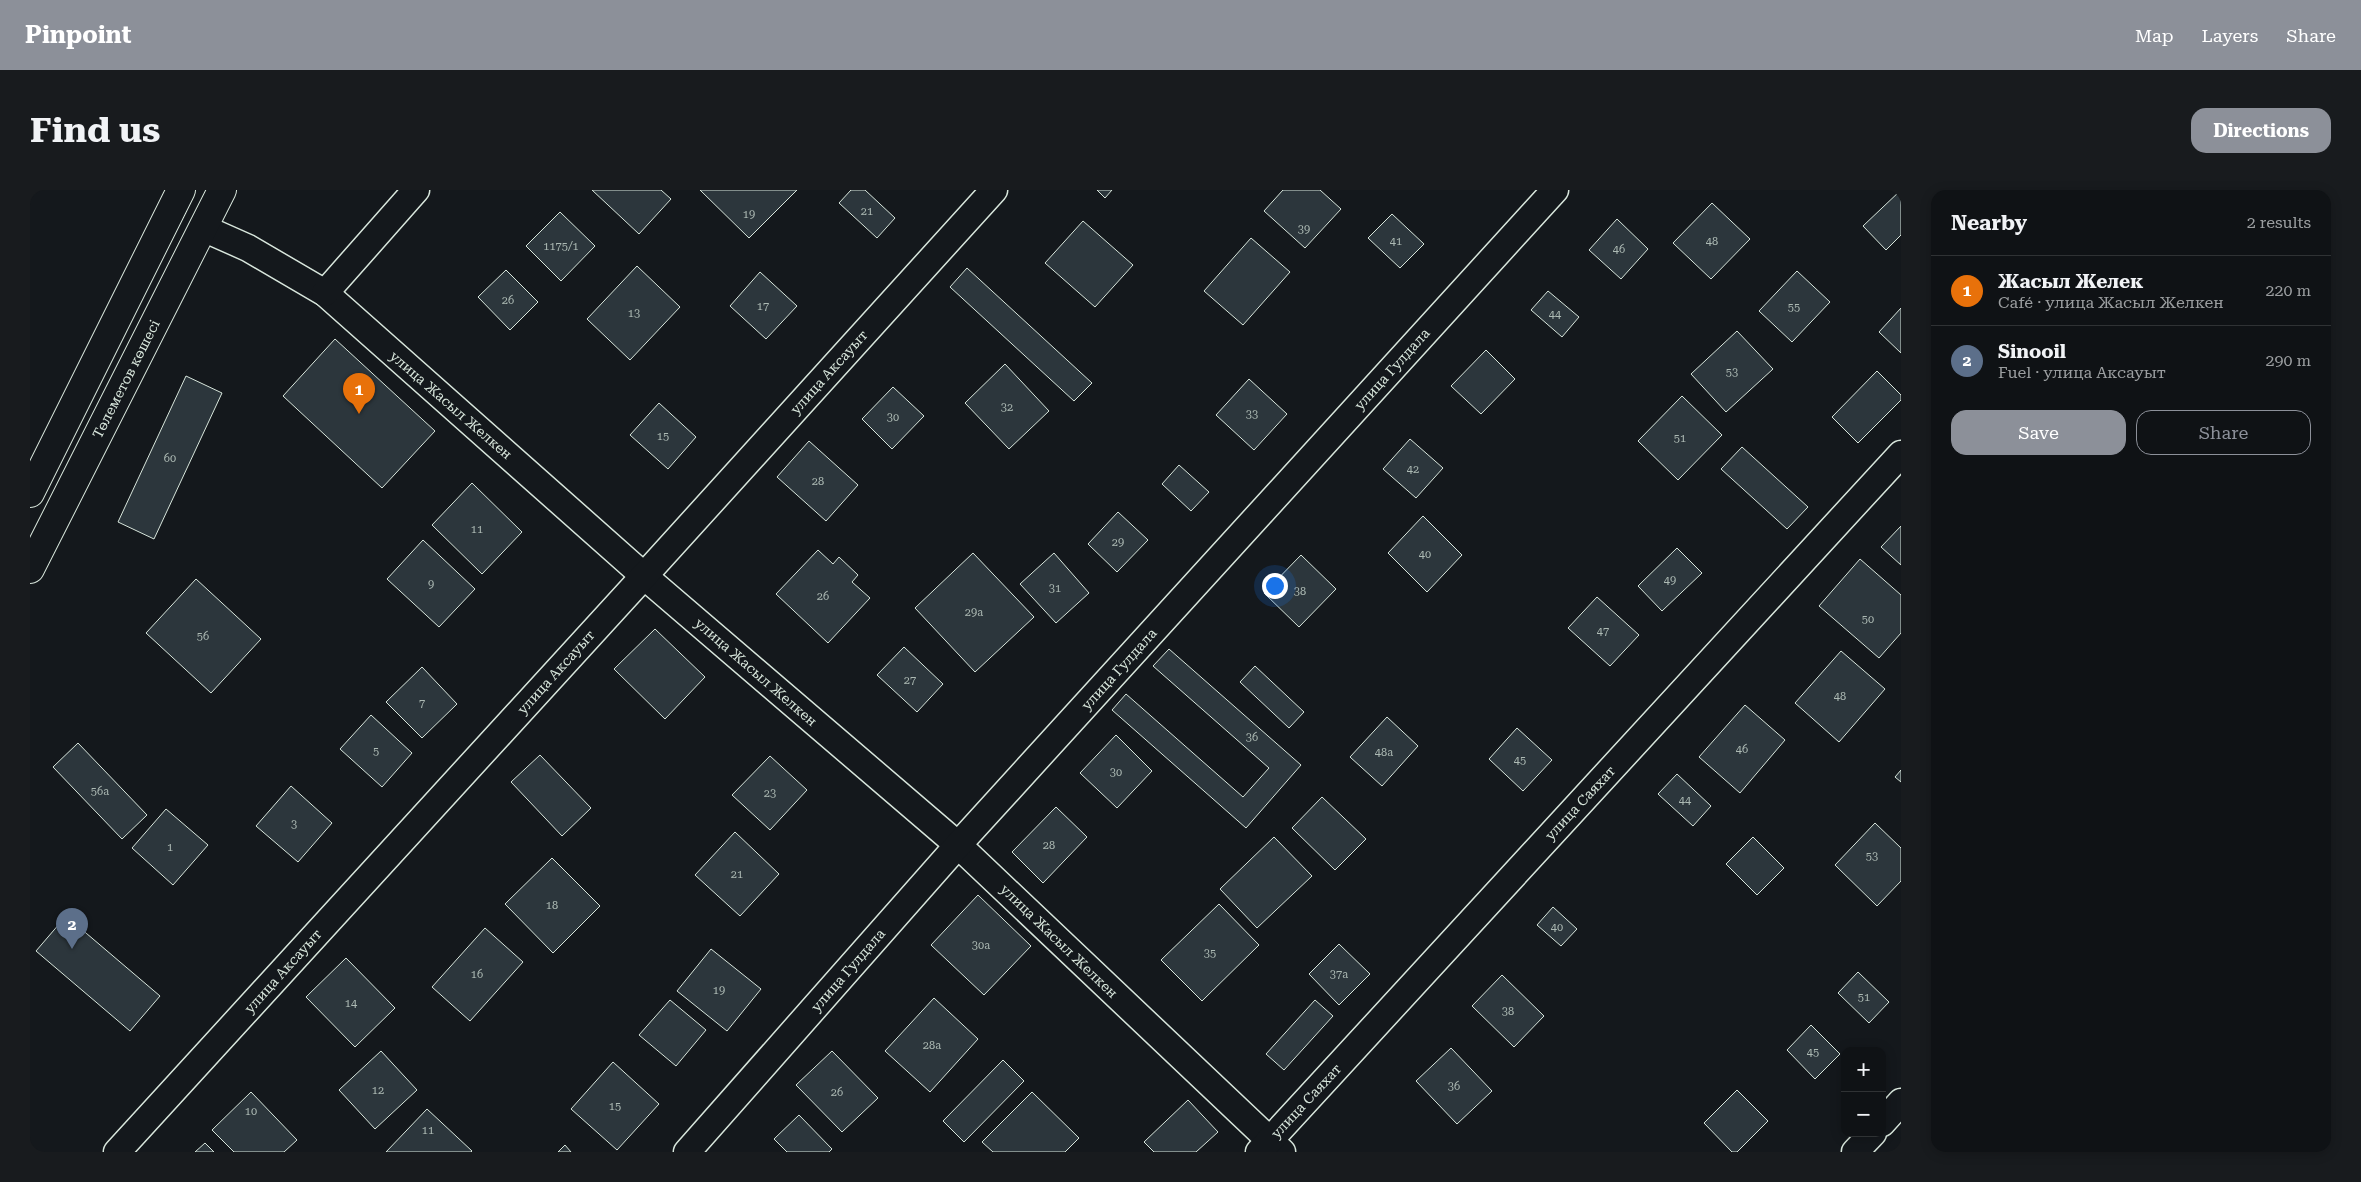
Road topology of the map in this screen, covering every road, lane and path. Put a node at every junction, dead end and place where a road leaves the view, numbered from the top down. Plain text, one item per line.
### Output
1 (182, 190) edge
2 (222, 190) edge
3 (416, 190) edge
4 (994, 190) edge
5 (1556, 190) edge
6 (203, 228) junction
7 (325, 293) junction
8 (1901, 454) edge
9 (30, 493) edge
10 (30, 569) edge
11 (644, 576) junction
12 (958, 845) junction
13 (1901, 1102) edge
14 (1886, 1119) edge
15 (1868, 1137) edge
16 (1270, 1148) edge
17 (116, 1152) edge
18 (687, 1152) edge
19 (1855, 1152) edge

1 - 9 main road
2 - 6 main road, Төлеметов көшесі
3 - 7 street
4 - 11 street, улица Аксауыт
5 - 12 street, улица Гулдала
6 - 7 street, улица Жасыл Желкен
6 - 10 main road, Төлеметов көшесі
7 - 11 street, улица Жасыл Желкен
8 - 16 street, улица Саяхат
11 - 12 street, улица Жасыл Желкен
11 - 17 street, улица Аксауыт
12 - 16 street, улица Жасыл Желкен
12 - 18 street, улица Гулдала
13 - 14 street
15 - 19 street

